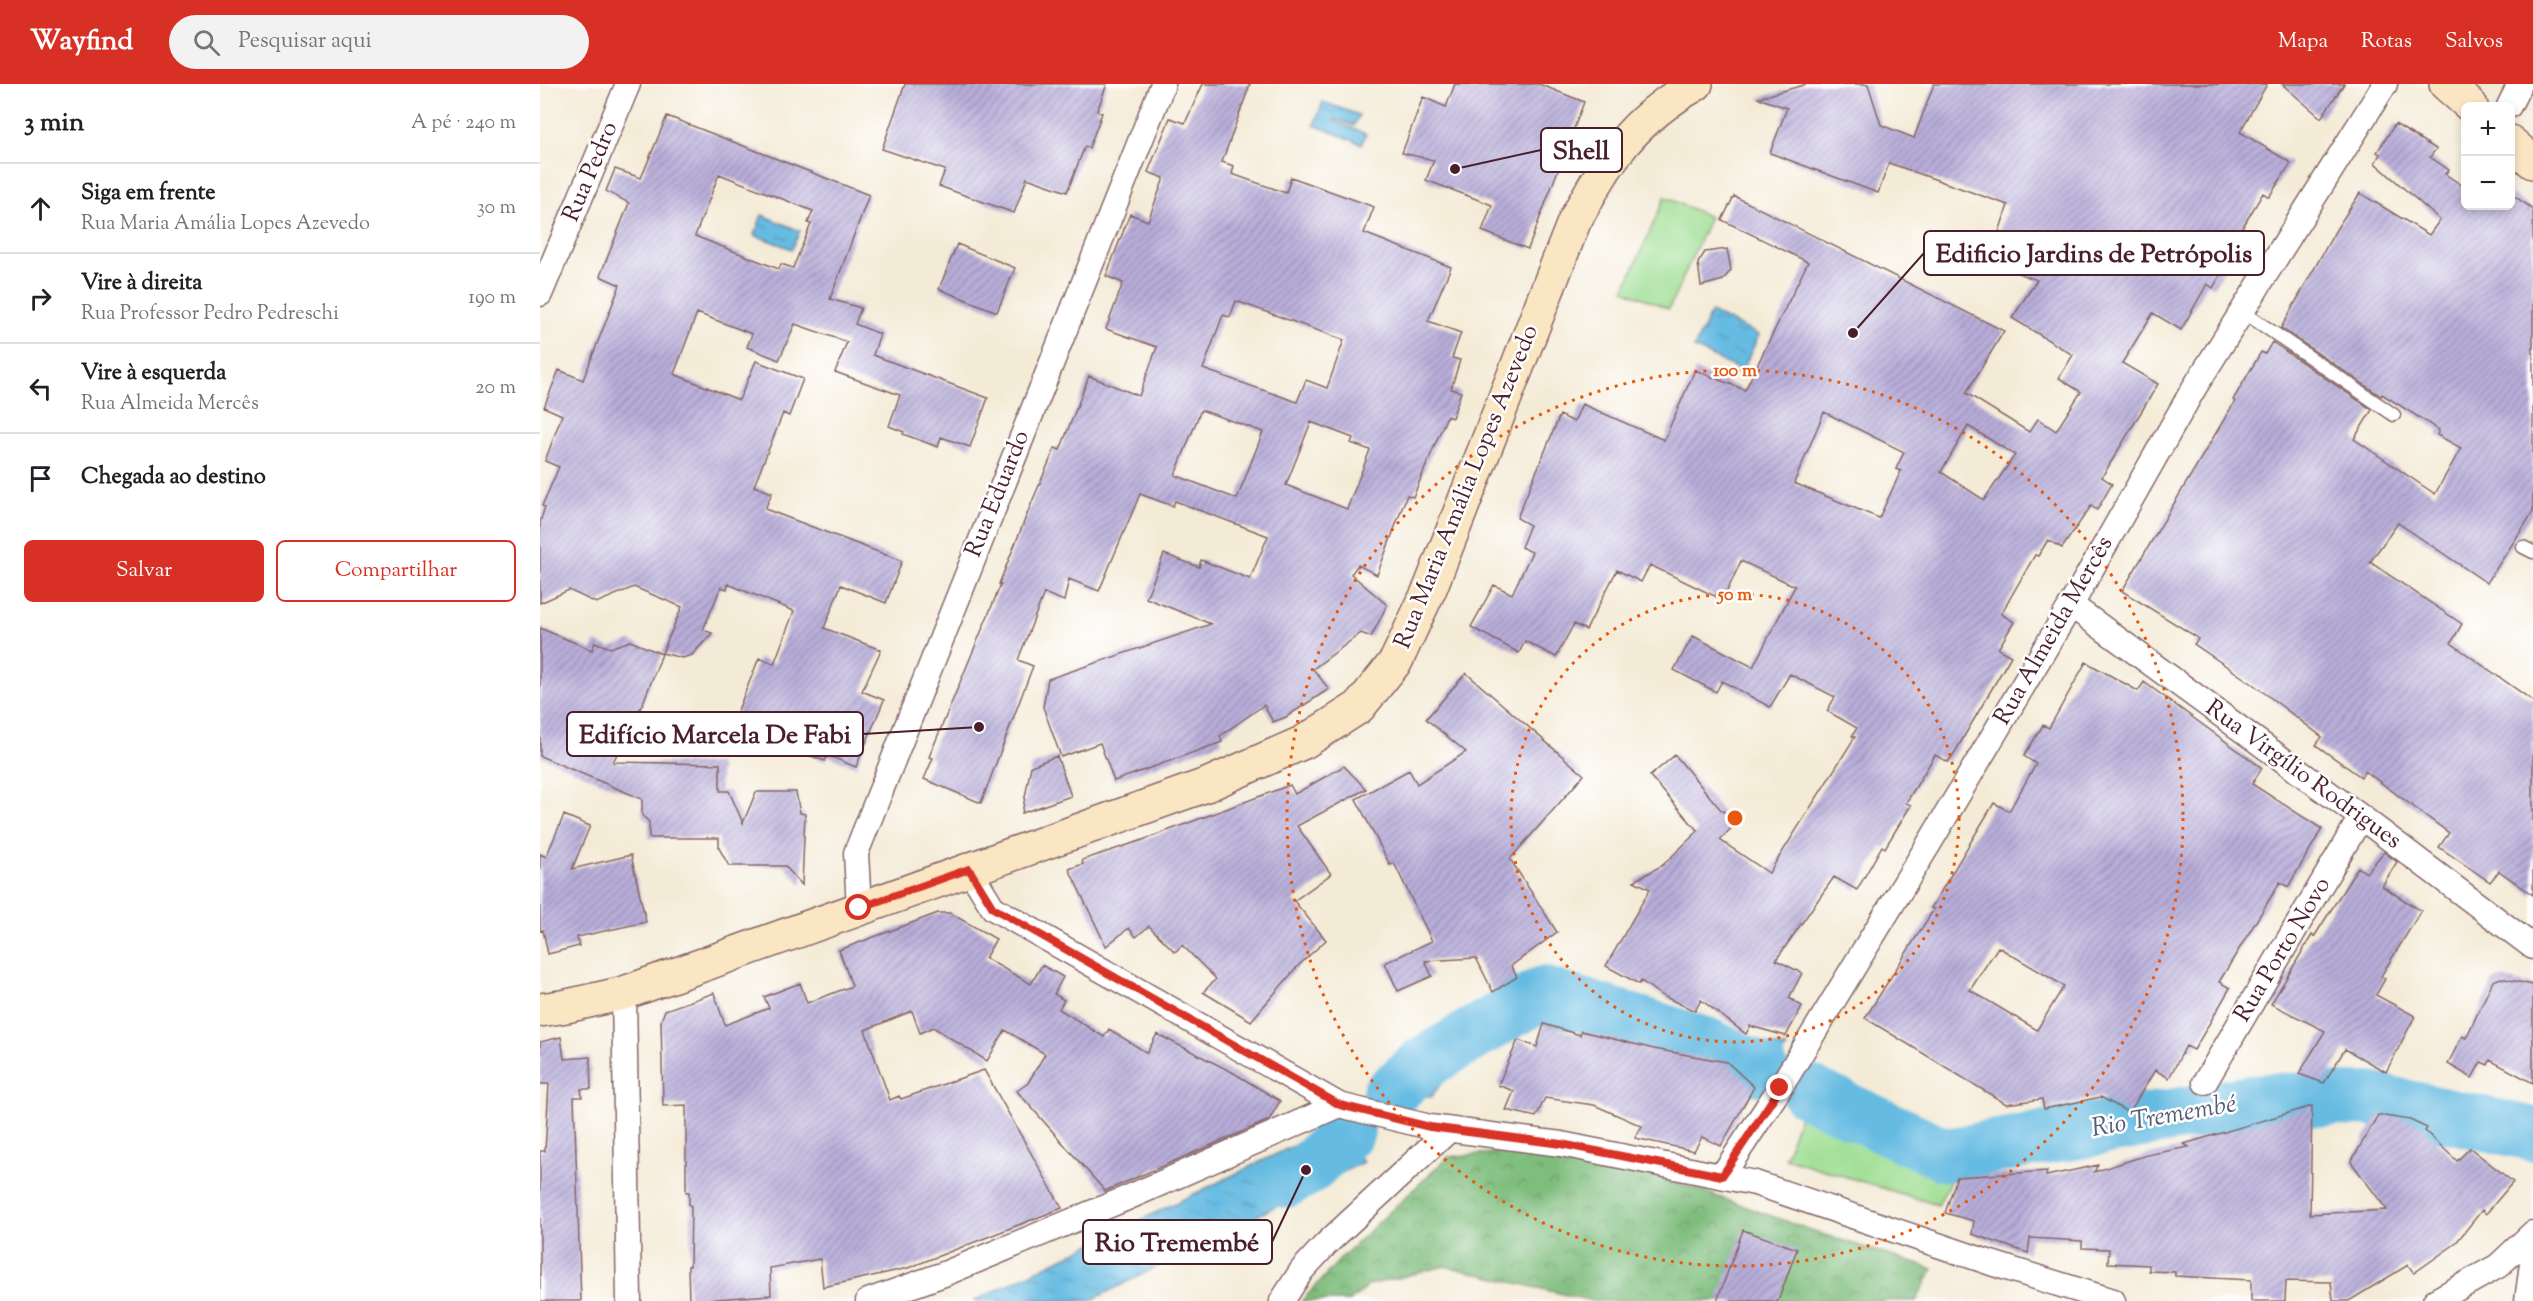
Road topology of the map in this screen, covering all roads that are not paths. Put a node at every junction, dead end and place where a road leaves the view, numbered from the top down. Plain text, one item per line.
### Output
1 (628, 84) edge
2 (1163, 84) edge
3 (1696, 84) edge
4 (2385, 84) edge
5 (2446, 84) edge
6 (2520, 84) edge
7 (2466, 102) edge
8 (2511, 102) edge
9 (2515, 146) edge
10 (2533, 162) edge
11 (540, 294) edge
12 (2242, 311) junction
13 (2394, 415) dead end
14 (2071, 605) junction
15 (2361, 817) junction
16 (969, 869) junction
17 (859, 908) junction
18 (2533, 947) edge
19 (624, 993) junction
20 (540, 1010) edge
21 (2205, 1082) dead end
22 (1340, 1105) junction
23 (1449, 1130) junction
24 (1722, 1176) junction
25 (2533, 1233) edge
26 (2533, 1256) edge
27 (629, 1301) edge
28 (867, 1301) edge
29 (1282, 1301) edge
30 (2113, 1301) edge
31 (2435, 1301) edge
32 (2527, 1301) edge

1 - 11 street, Rua Pedro
2 - 17 street, Rua Eduardo
3 - 16 main road, Rua Maria Amália Lopes Azevedo
4 - 12 street, Rua Almeida Mercês
5 - 7 main road
6 - 8 street
9 - 10 main road
12 - 13 lane
12 - 14 street, Rua Almeida Mercês
14 - 15 street, Rua Virgílio Rodrigues
14 - 24 street, Rua Almeida Mercês
15 - 18 street, Rua Virgílio Rodrigues
15 - 21 street, Rua Porto Novo
16 - 17 main road, Rua Maria Amália Lopes Azevedo
16 - 22 street
17 - 19 main road, Rua Maria Amália Lopes Azevedo
19 - 20 main road, Rua Maria Amália Lopes Azevedo
19 - 27 street
22 - 23 street
22 - 28 street
23 - 24 street
23 - 29 street
24 - 30 street
25 - 31 street
26 - 32 street

